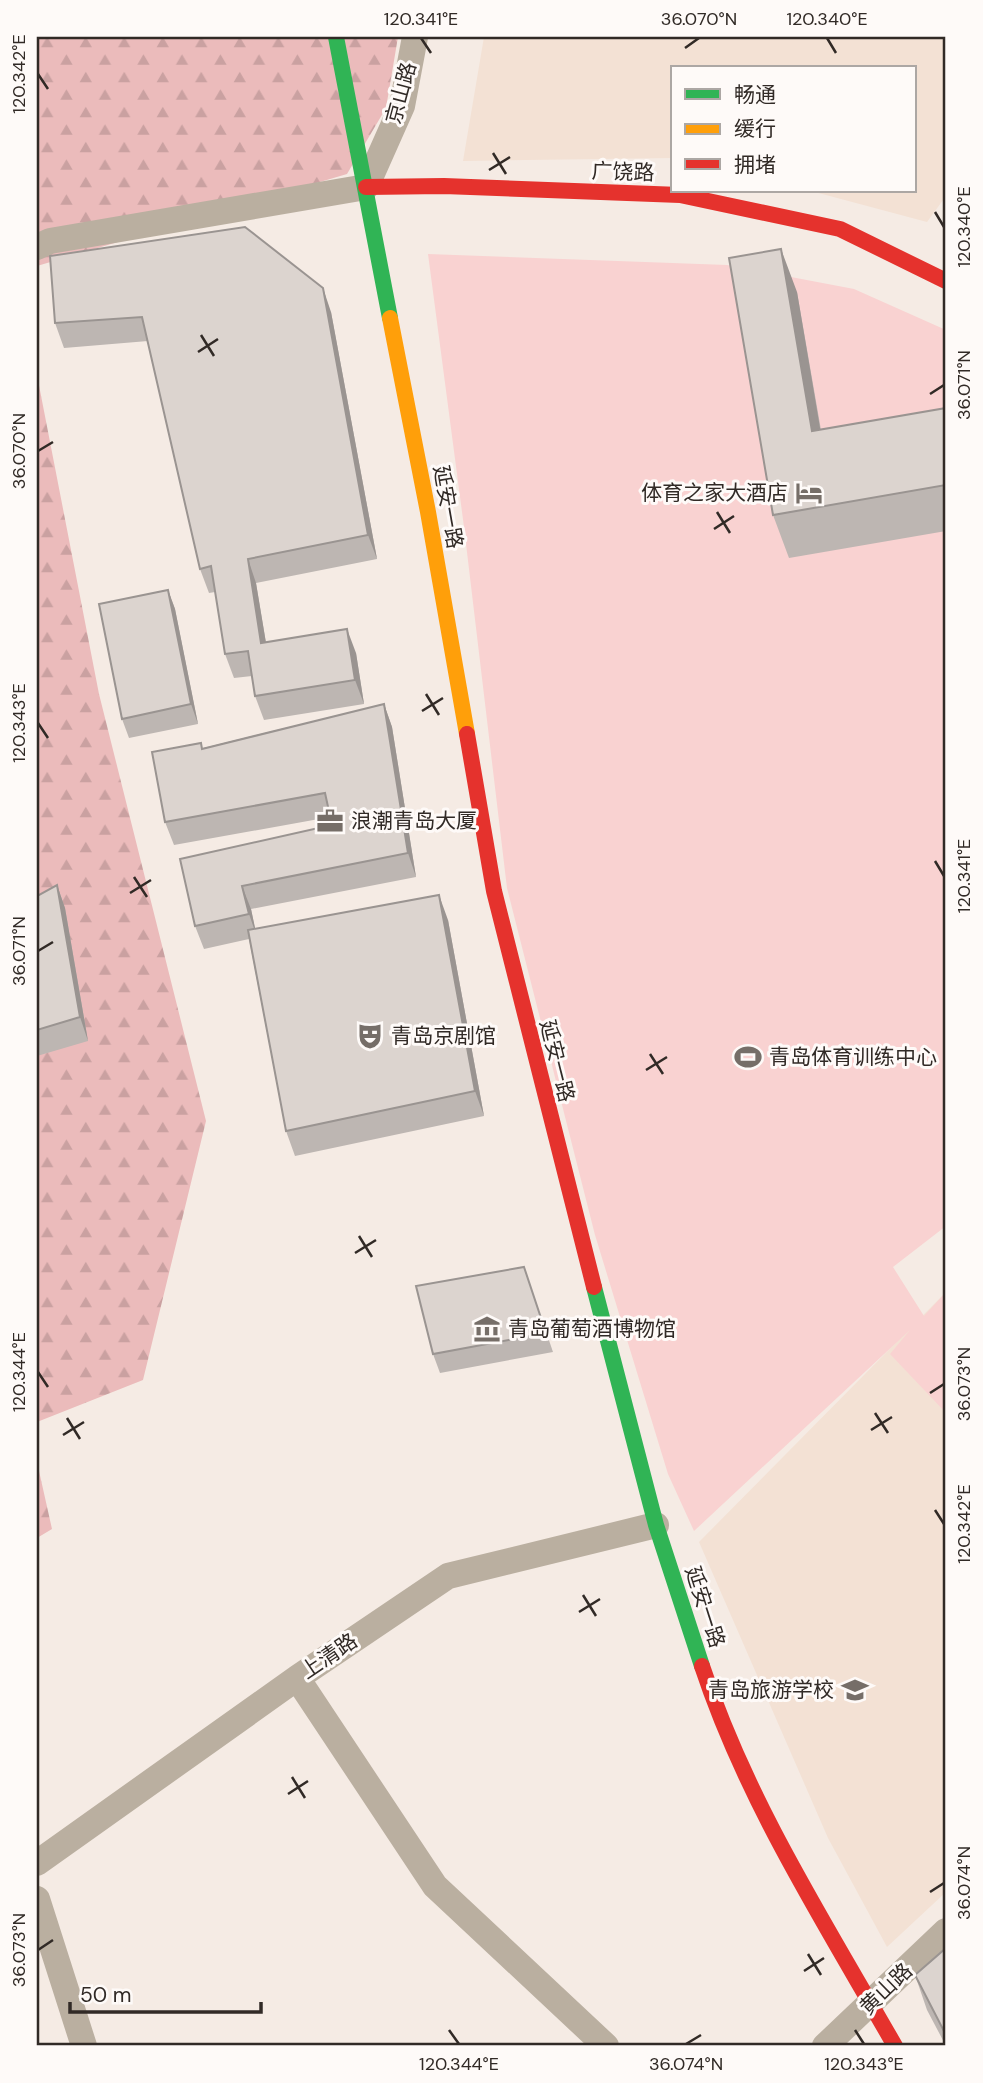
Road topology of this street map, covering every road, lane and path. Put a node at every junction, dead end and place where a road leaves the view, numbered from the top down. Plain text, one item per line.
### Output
1 (336, 37) edge
2 (415, 37) edge
3 (366, 187) junction
4 (37, 247) edge
5 (946, 281) edge
6 (656, 1525) junction
7 (298, 1678) junction
8 (37, 1863) edge
9 (37, 1899) edge
10 (946, 1931) edge
11 (871, 2004) junction
12 (84, 2046) edge
13 (606, 2046) edge
14 (825, 2046) edge
15 (895, 2046) edge

1 - 3 main road, 延安一路
2 - 3 street, 京山路
3 - 4 street
3 - 5 main road, 广饶路
3 - 6 main road, 延安一路
6 - 7 street, 上清路
6 - 11 main road, 延安一路
7 - 8 street, 上清路
7 - 13 street
9 - 12 street
10 - 11 street, 黄山路
11 - 14 street, 黄山路
11 - 15 main road, 延安一路

